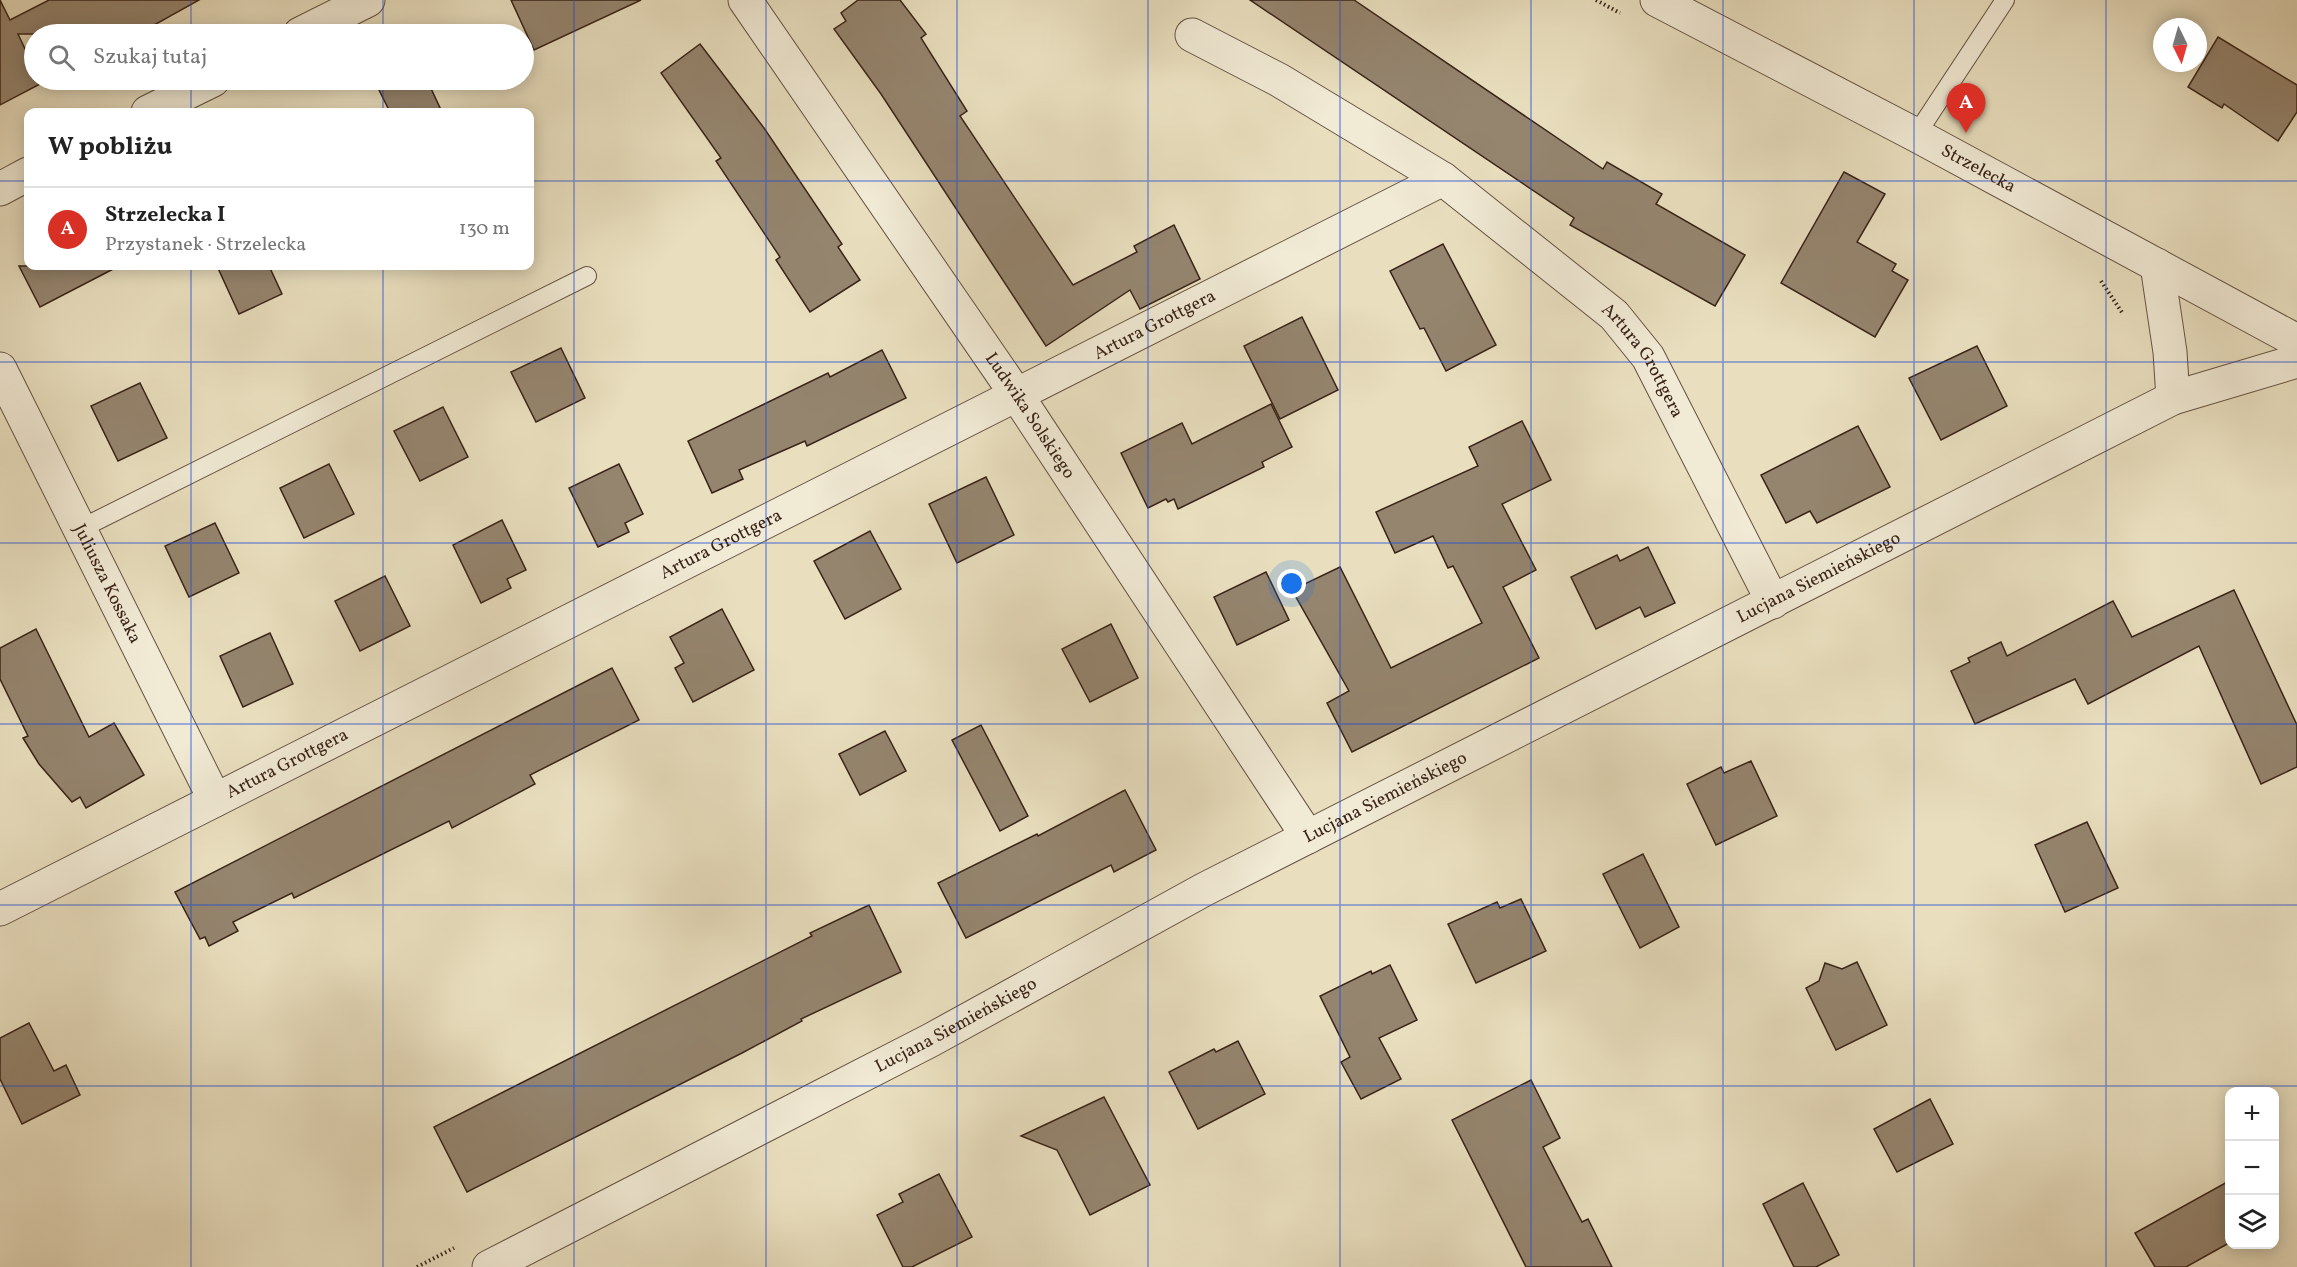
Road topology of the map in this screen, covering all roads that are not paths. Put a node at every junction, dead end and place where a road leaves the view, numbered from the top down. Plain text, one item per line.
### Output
1 (368, 0) edge
2 (745, 0) edge
3 (1657, 0) edge
4 (2005, 0) edge
5 (320, 24) edge
6 (1192, 35) dead end
7 (193, 90) edge
8 (156, 108) edge
9 (1916, 135) junction
10 (24, 176) edge
11 (1443, 179) junction
12 (0, 189) edge
13 (2157, 265) junction
14 (587, 276) dead end
15 (2297, 342) edge
16 (2297, 361) edge
17 (0, 369) edge
18 (1016, 394) junction
19 (2173, 399) junction
20 (80, 529) junction
21 (1773, 602) junction
22 (215, 800) junction
23 (1308, 837) junction
24 (0, 909) edge
25 (489, 1267) edge

1 - 5 street
2 - 18 street, Ludwika Solskiego
3 - 9 street, Strzelecka
4 - 9 lane
6 - 11 street, Artura Grottgera
7 - 8 street
9 - 13 street, Strzelecka
10 - 12 street
11 - 18 street, Artura Grottgera
11 - 21 street, Artura Grottgera
13 - 15 street, Strzelecka
13 - 19 street
14 - 20 lane
16 - 19 street, Lucjana Siemieńskiego
17 - 20 street, Juliusza Kossaka
18 - 22 street, Artura Grottgera
18 - 23 street, Ludwika Solskiego
19 - 21 street, Lucjana Siemieńskiego
20 - 22 street, Juliusza Kossaka
21 - 23 street, Lucjana Siemieńskiego
22 - 24 street, Artura Grottgera
23 - 25 street, Lucjana Siemieńskiego

